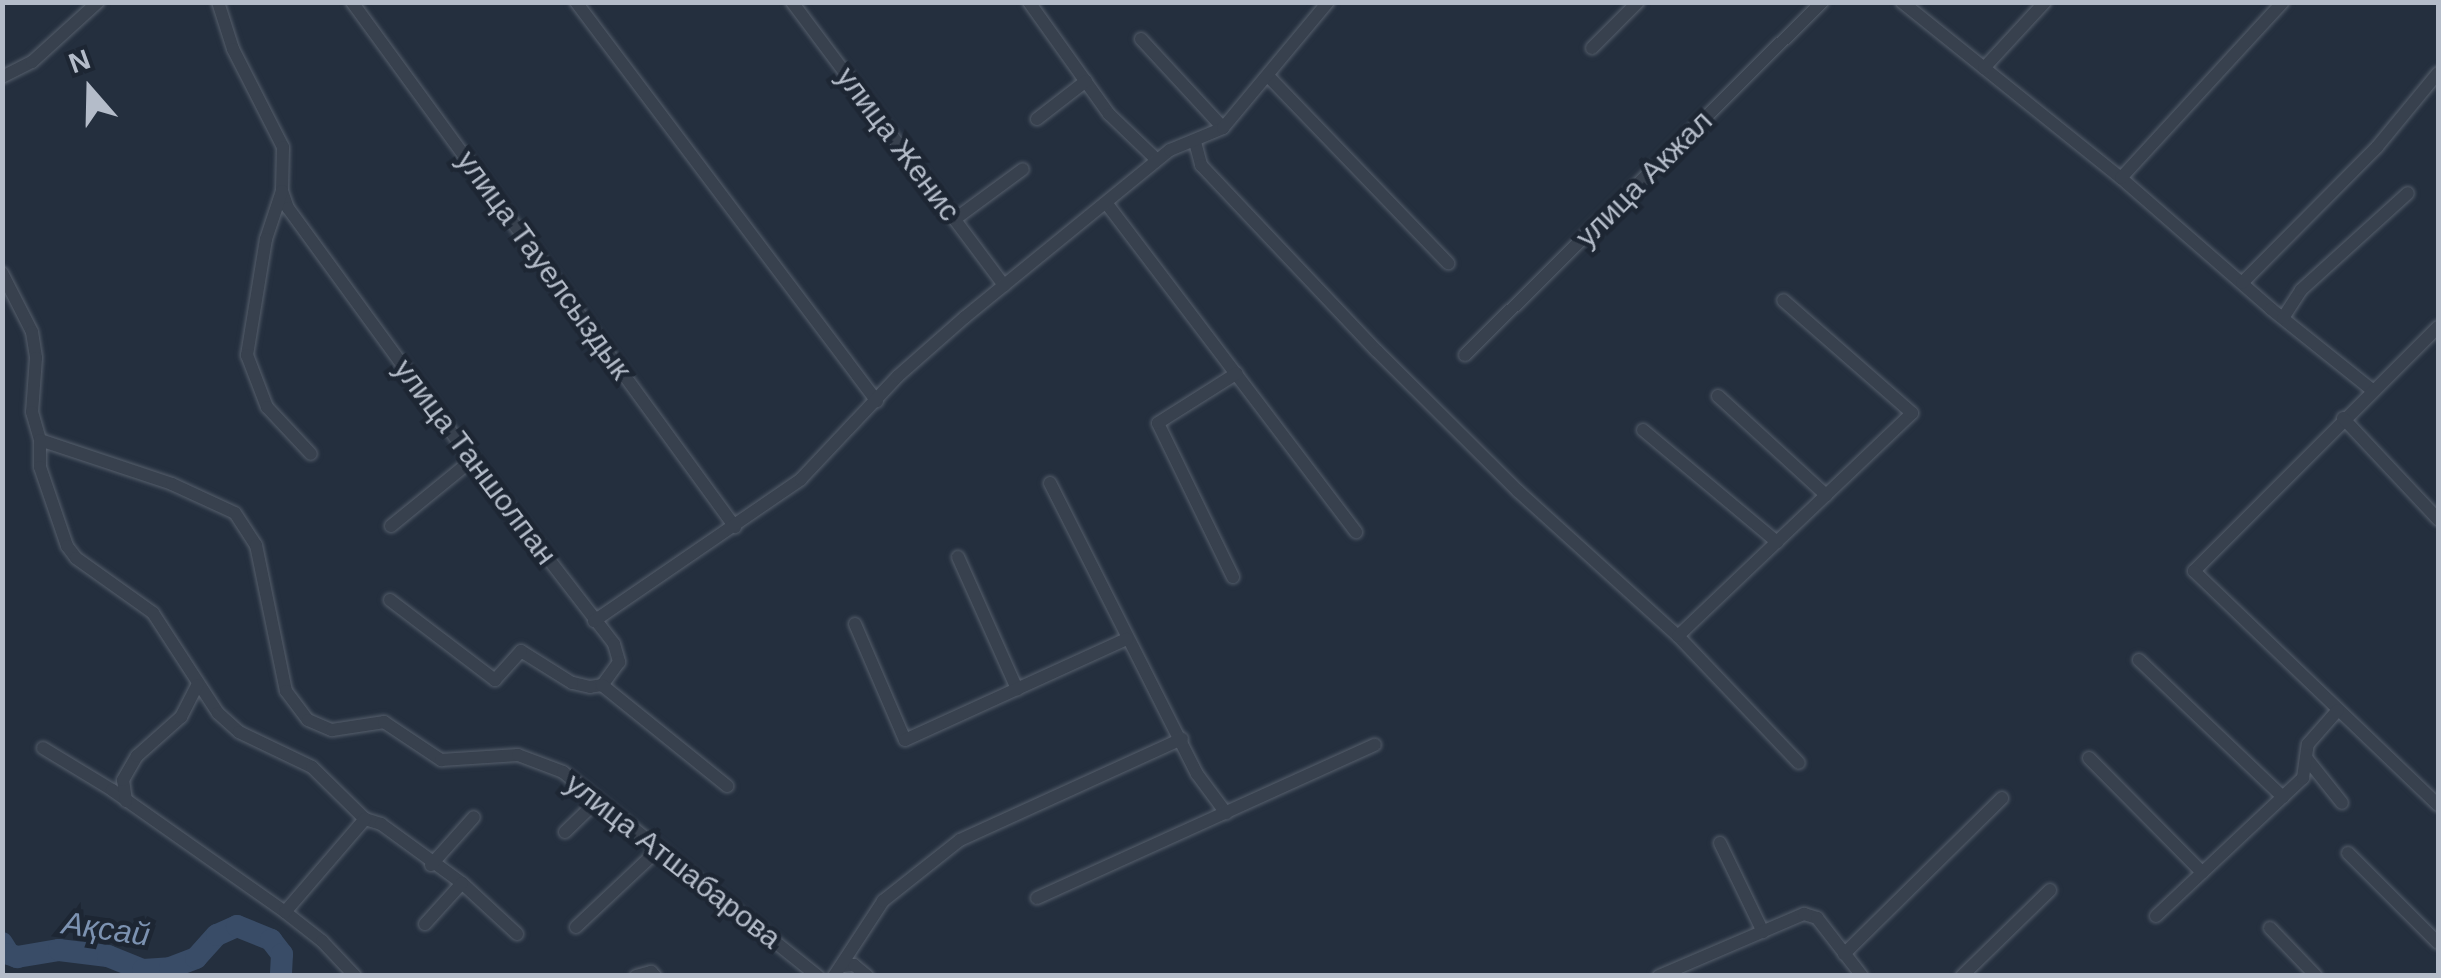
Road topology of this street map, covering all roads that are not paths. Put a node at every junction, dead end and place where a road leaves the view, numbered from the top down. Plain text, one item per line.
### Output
1 (98, 2) edge
2 (218, 2) edge
3 (352, 2) edge
4 (576, 2) edge
5 (792, 2) edge
6 (1029, 2) edge
7 (1328, 2) edge
8 (1638, 2) edge
9 (1822, 2) edge
10 (1902, 2) edge
11 (2045, 2) edge
12 (2283, 2) edge
13 (1142, 39) dead end
14 (1592, 48) dead end
15 (1984, 68) junction
16 (2438, 72) edge
17 (2, 76) edge
18 (1268, 76) junction
19 (1086, 81) junction
20 (1037, 119) dead end
21 (1223, 128) junction
22 (1195, 142) junction
23 (1157, 160) junction
24 (1023, 169) dead end
25 (2121, 178) junction
26 (282, 191) junction
27 (2408, 193) dead end
28 (1107, 204) junction
29 (955, 219) junction
30 (1448, 263) dead end
31 (2, 273) edge
32 (2242, 283) junction
33 (1004, 285) junction
34 (1783, 300) dead end
35 (2283, 318) junction
36 (2438, 328) edge
37 (1465, 356) dead end
38 (1237, 373) junction
39 (2372, 389) junction
40 (1718, 396) dead end
41 (876, 400) junction
42 (2342, 418) junction
43 (1643, 430) dead end
44 (40, 440) junction
45 (311, 454) dead end
46 (472, 460) junction
47 (1050, 483) dead end
48 (1826, 495) junction
49 (2438, 519) edge
50 (391, 526) dead end
51 (735, 527) junction
52 (1356, 532) dead end
53 (1777, 542) junction
54 (958, 557) dead end
55 (1233, 577) dead end
56 (390, 600) dead end
57 (594, 621) junction
58 (854, 624) dead end
59 (1678, 636) junction
60 (1126, 639) junction
61 (2139, 660) dead end
62 (602, 684) junction
63 (197, 685) junction
64 (1017, 689) junction
65 (2338, 710) junction
66 (1182, 740) junction
67 (1375, 746) dead end
68 (43, 748) dead end
69 (2088, 758) dead end
70 (2307, 759) junction
71 (1799, 763) dead end
72 (728, 786) dead end
73 (2283, 797) junction
74 (2002, 798) dead end
75 (598, 800) junction
76 (126, 801) junction
77 (2342, 802) dead end
78 (2438, 805) edge
79 (1226, 813) junction
80 (474, 816) dead end
81 (366, 819) junction
82 (565, 832) dead end
83 (1720, 843) dead end
84 (659, 848) junction
85 (2348, 853) dead end
86 (431, 865) junction
87 (2202, 872) junction
88 (462, 884) junction
89 (2050, 890) dead end
90 (1037, 898) dead end
91 (284, 912) junction
92 (2156, 916) dead end
93 (425, 924) dead end
94 (576, 927) dead end
95 (2270, 928) dead end
96 (1763, 932) junction
97 (517, 934) dead end
98 (2438, 943) edge
99 (1844, 954) junction
100 (838, 971) edge
101 (355, 976) edge
102 (636, 976) edge
103 (654, 976) edge
104 (818, 976) edge
105 (867, 976) edge
106 (1659, 976) edge
107 (1862, 976) edge
108 (1962, 976) edge
109 (2316, 976) edge

1 - 17 street
2 - 26 street, улица Таншолпан
3 - 51 street, улица Тауелсыздык
4 - 41 street
5 - 29 street, улица Женис
6 - 19 street
7 - 18 street
8 - 14 street
9 - 37 street, улица Акжал
10 - 15 street
11 - 15 street
12 - 25 street
13 - 21 street
15 - 25 street
16 - 32 street
18 - 21 street
18 - 30 street
19 - 20 street
19 - 23 street
21 - 22 street
22 - 23 street
22 - 59 street
23 - 28 street
24 - 29 street
25 - 32 street
26 - 45 street
26 - 46 street, улица Таншолпан
27 - 35 street
28 - 33 street
28 - 38 street
29 - 33 street, улица Женис
31 - 44 street
32 - 35 street
33 - 41 street
34 - 48 street
35 - 39 street
36 - 39 street
38 - 52 street
38 - 55 street
39 - 42 street
40 - 48 street
41 - 51 street
42 - 49 street
42 - 65 street
43 - 53 street
44 - 63 street
44 - 75 street, улица Атшабарова
46 - 50 street
46 - 57 street, улица Таншолпан
47 - 60 street
48 - 53 street
51 - 57 street
53 - 59 street
54 - 64 street
56 - 62 street
57 - 62 street, улица Таншолпан
58 - 64 street
59 - 71 street
60 - 64 street
60 - 66 street
61 - 73 street
62 - 72 street
63 - 76 street
63 - 81 street
65 - 70 street
65 - 78 street
66 - 79 street
66 - 100 street
67 - 79 street
68 - 76 street
69 - 87 street
70 - 73 street
70 - 77 street
73 - 87 street
74 - 99 street
75 - 82 street
75 - 84 street, улица Атшабарова
76 - 91 street
79 - 90 street
80 - 86 street
81 - 86 street
81 - 91 street
83 - 96 street
84 - 94 street
84 - 104 street, улица Атшабарова
85 - 98 street
86 - 88 street
87 - 92 street
88 - 93 street
88 - 97 street
89 - 108 street
91 - 101 street
95 - 109 street
96 - 99 street
96 - 106 street
99 - 107 street
100 - 105 street
102 - 103 street

